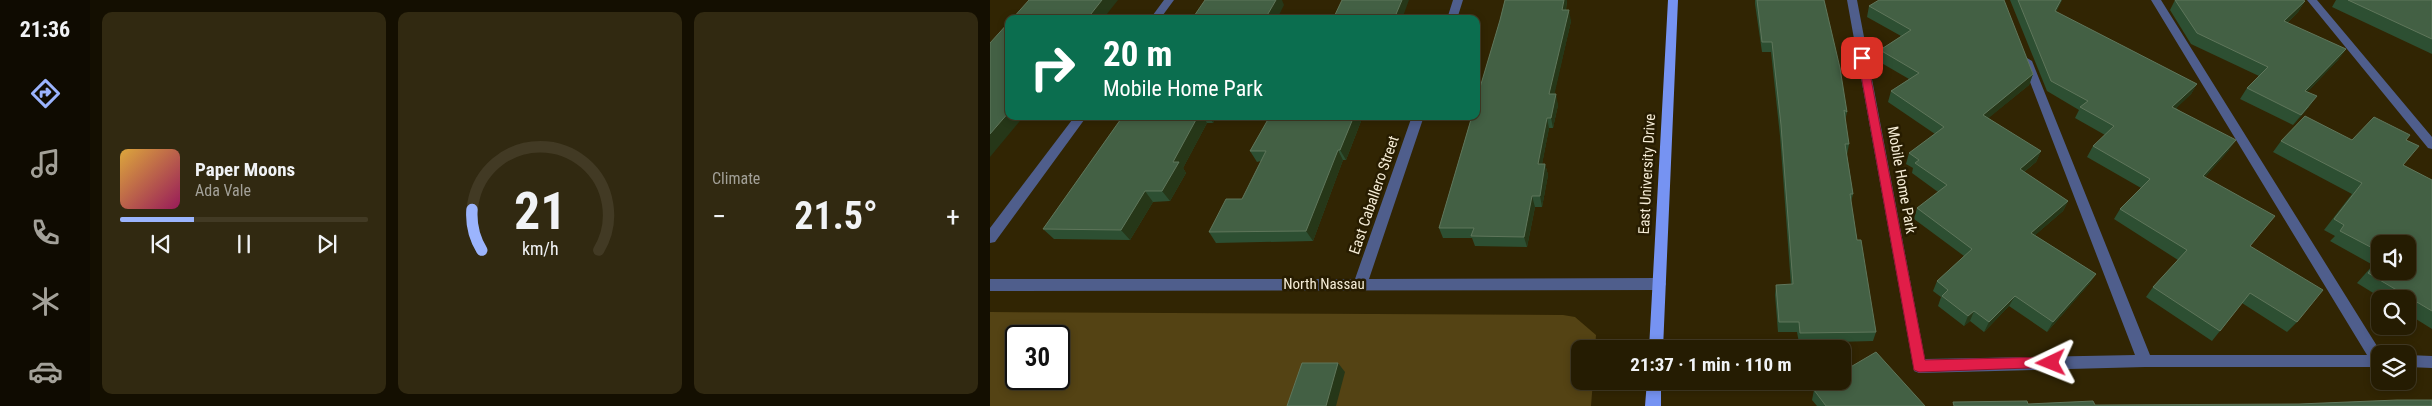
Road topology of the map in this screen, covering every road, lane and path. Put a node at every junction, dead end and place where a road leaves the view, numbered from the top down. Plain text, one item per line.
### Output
1 (1169, 0) edge
2 (1458, 0) edge
3 (1673, 0) edge
4 (1852, 0) edge
5 (2156, 0) edge
6 (2312, 0) edge
7 (1157, 15) edge
8 (1453, 15) edge
9 (2021, 46) edge
10 (1079, 120) edge
11 (1417, 120) edge
12 (2432, 145) edge
13 (990, 238) edge
14 (1360, 284) junction
15 (1659, 284) junction
16 (990, 285) edge
17 (1656, 340) edge
18 (2371, 346) edge
19 (2146, 361) junction
20 (2371, 361) edge
21 (2416, 361) edge
22 (2432, 362) edge
23 (1654, 390) edge
24 (1653, 406) edge

1 - 7 street
2 - 8 street
3 - 15 main road, East University Drive
4 - 19 street, Mobile Home Park
5 - 18 street
6 - 12 street
9 - 19 street
10 - 13 street
11 - 14 street, East Caballero Street
14 - 15 street, North Nassau
14 - 16 street, North Nassau
15 - 17 main road, East University Drive
19 - 20 street
21 - 22 street
23 - 24 main road

